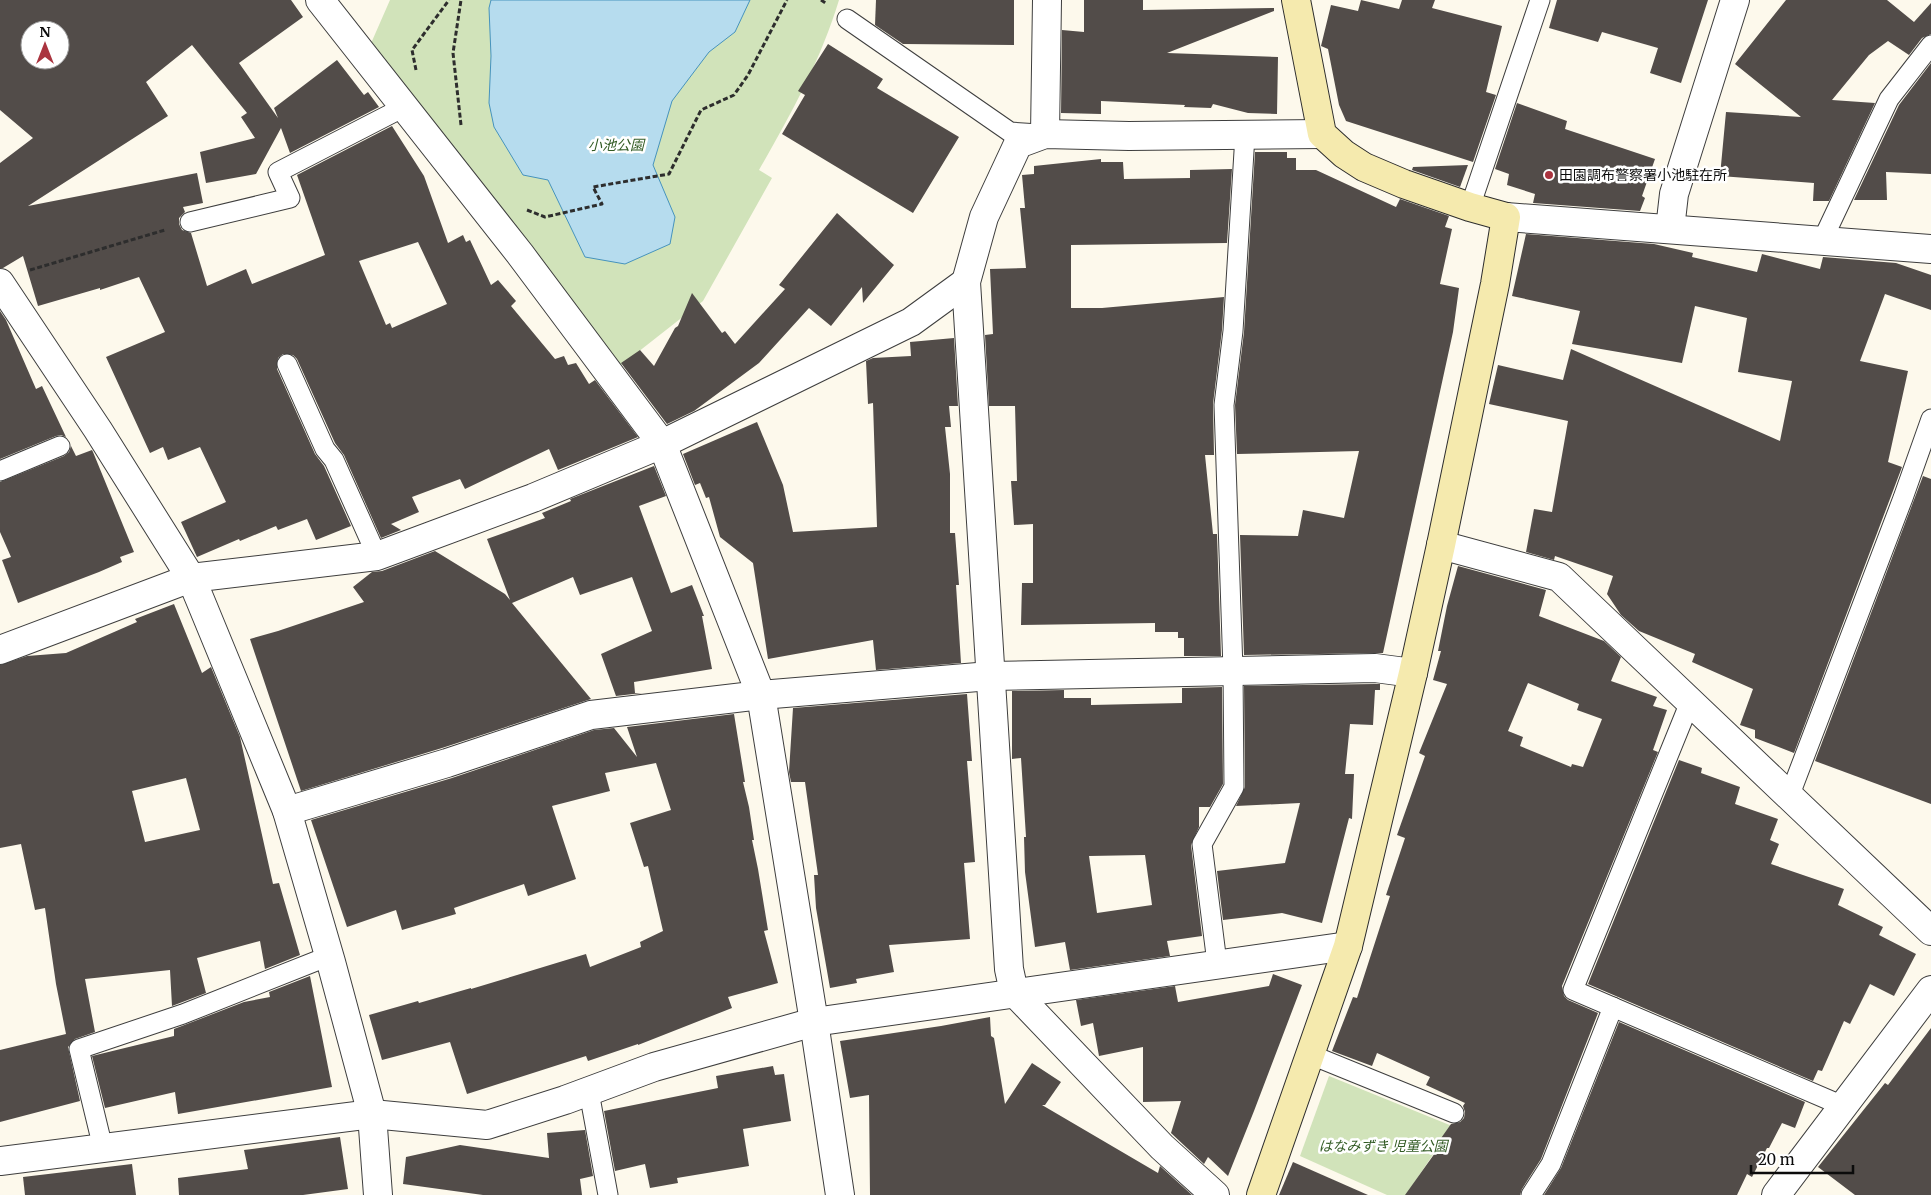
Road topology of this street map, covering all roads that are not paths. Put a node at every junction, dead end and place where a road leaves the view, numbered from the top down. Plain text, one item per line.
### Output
1 (320, 0) edge
2 (1047, 0) edge
3 (1296, 0) edge
4 (1540, 0) edge
5 (1735, 0) edge
6 (847, 19) dead end
7 (1931, 45) edge
8 (404, 107) junction
9 (1045, 134) junction
10 (1322, 134) junction
11 (1245, 135) junction
12 (1470, 207) junction
13 (1506, 217) junction
14 (190, 222) road end
15 (1670, 229) junction
16 (1822, 241) junction
17 (1931, 249) edge
18 (966, 282) junction
19 (0, 283) edge
20 (287, 364) dead end
21 (1931, 419) edge
22 (662, 444) junction
23 (60, 446) dead end
24 (0, 471) edge
25 (1441, 545) junction
26 (377, 556) junction
27 (190, 578) junction
28 (0, 650) edge
29 (1233, 670) junction
30 (1413, 673) junction
31 (990, 676) junction
32 (761, 695) junction
33 (1690, 702) junction
34 (1789, 797) junction
35 (287, 811) junction
36 (1931, 931) edge
37 (1348, 946) junction
38 (329, 956) junction
39 (1217, 963) junction
40 (1931, 990) edge
41 (1014, 992) junction
42 (1613, 1007) junction
43 (814, 1022) junction
44 (1309, 1054) junction
45 (589, 1092) junction
46 (1843, 1106) junction
47 (1454, 1113) dead end
48 (372, 1114) junction
49 (104, 1148) junction
50 (0, 1162) edge
51 (378, 1195) edge
52 (608, 1195) edge
53 (840, 1195) edge
54 (1215, 1195) edge
55 (1261, 1195) edge
56 (1531, 1195) edge
57 (1776, 1195) edge

1 - 8 street
2 - 9 street
3 - 10 street
4 - 12 lane
5 - 15 street
6 - 9 lane
7 - 16 lane
8 - 14 lane
8 - 22 street
9 - 11 street
9 - 18 street
10 - 11 street
10 - 12 street
11 - 29 lane
12 - 13 street
13 - 15 street
13 - 25 street
15 - 16 street
16 - 17 street
18 - 22 street
18 - 31 street
19 - 27 street
20 - 26 lane
21 - 34 lane
22 - 26 street
22 - 32 street
23 - 24 lane
25 - 30 street
25 - 33 street
26 - 27 street
27 - 28 street
27 - 35 street
29 - 30 street
29 - 31 street
29 - 39 lane
30 - 37 street
31 - 32 street
31 - 41 street
32 - 35 street
32 - 43 street
33 - 34 street
33 - 42 lane
34 - 36 street
35 - 38 street
37 - 39 street
37 - 44 street
38 - 48 street
38 - 49 lane
39 - 41 street
40 - 46 street
41 - 43 street
41 - 54 street
42 - 46 lane
42 - 56 lane
43 - 45 street
43 - 53 street
44 - 47 lane
44 - 55 street
45 - 48 street
45 - 52 lane
46 - 57 street
48 - 49 street
48 - 51 street
49 - 50 street

